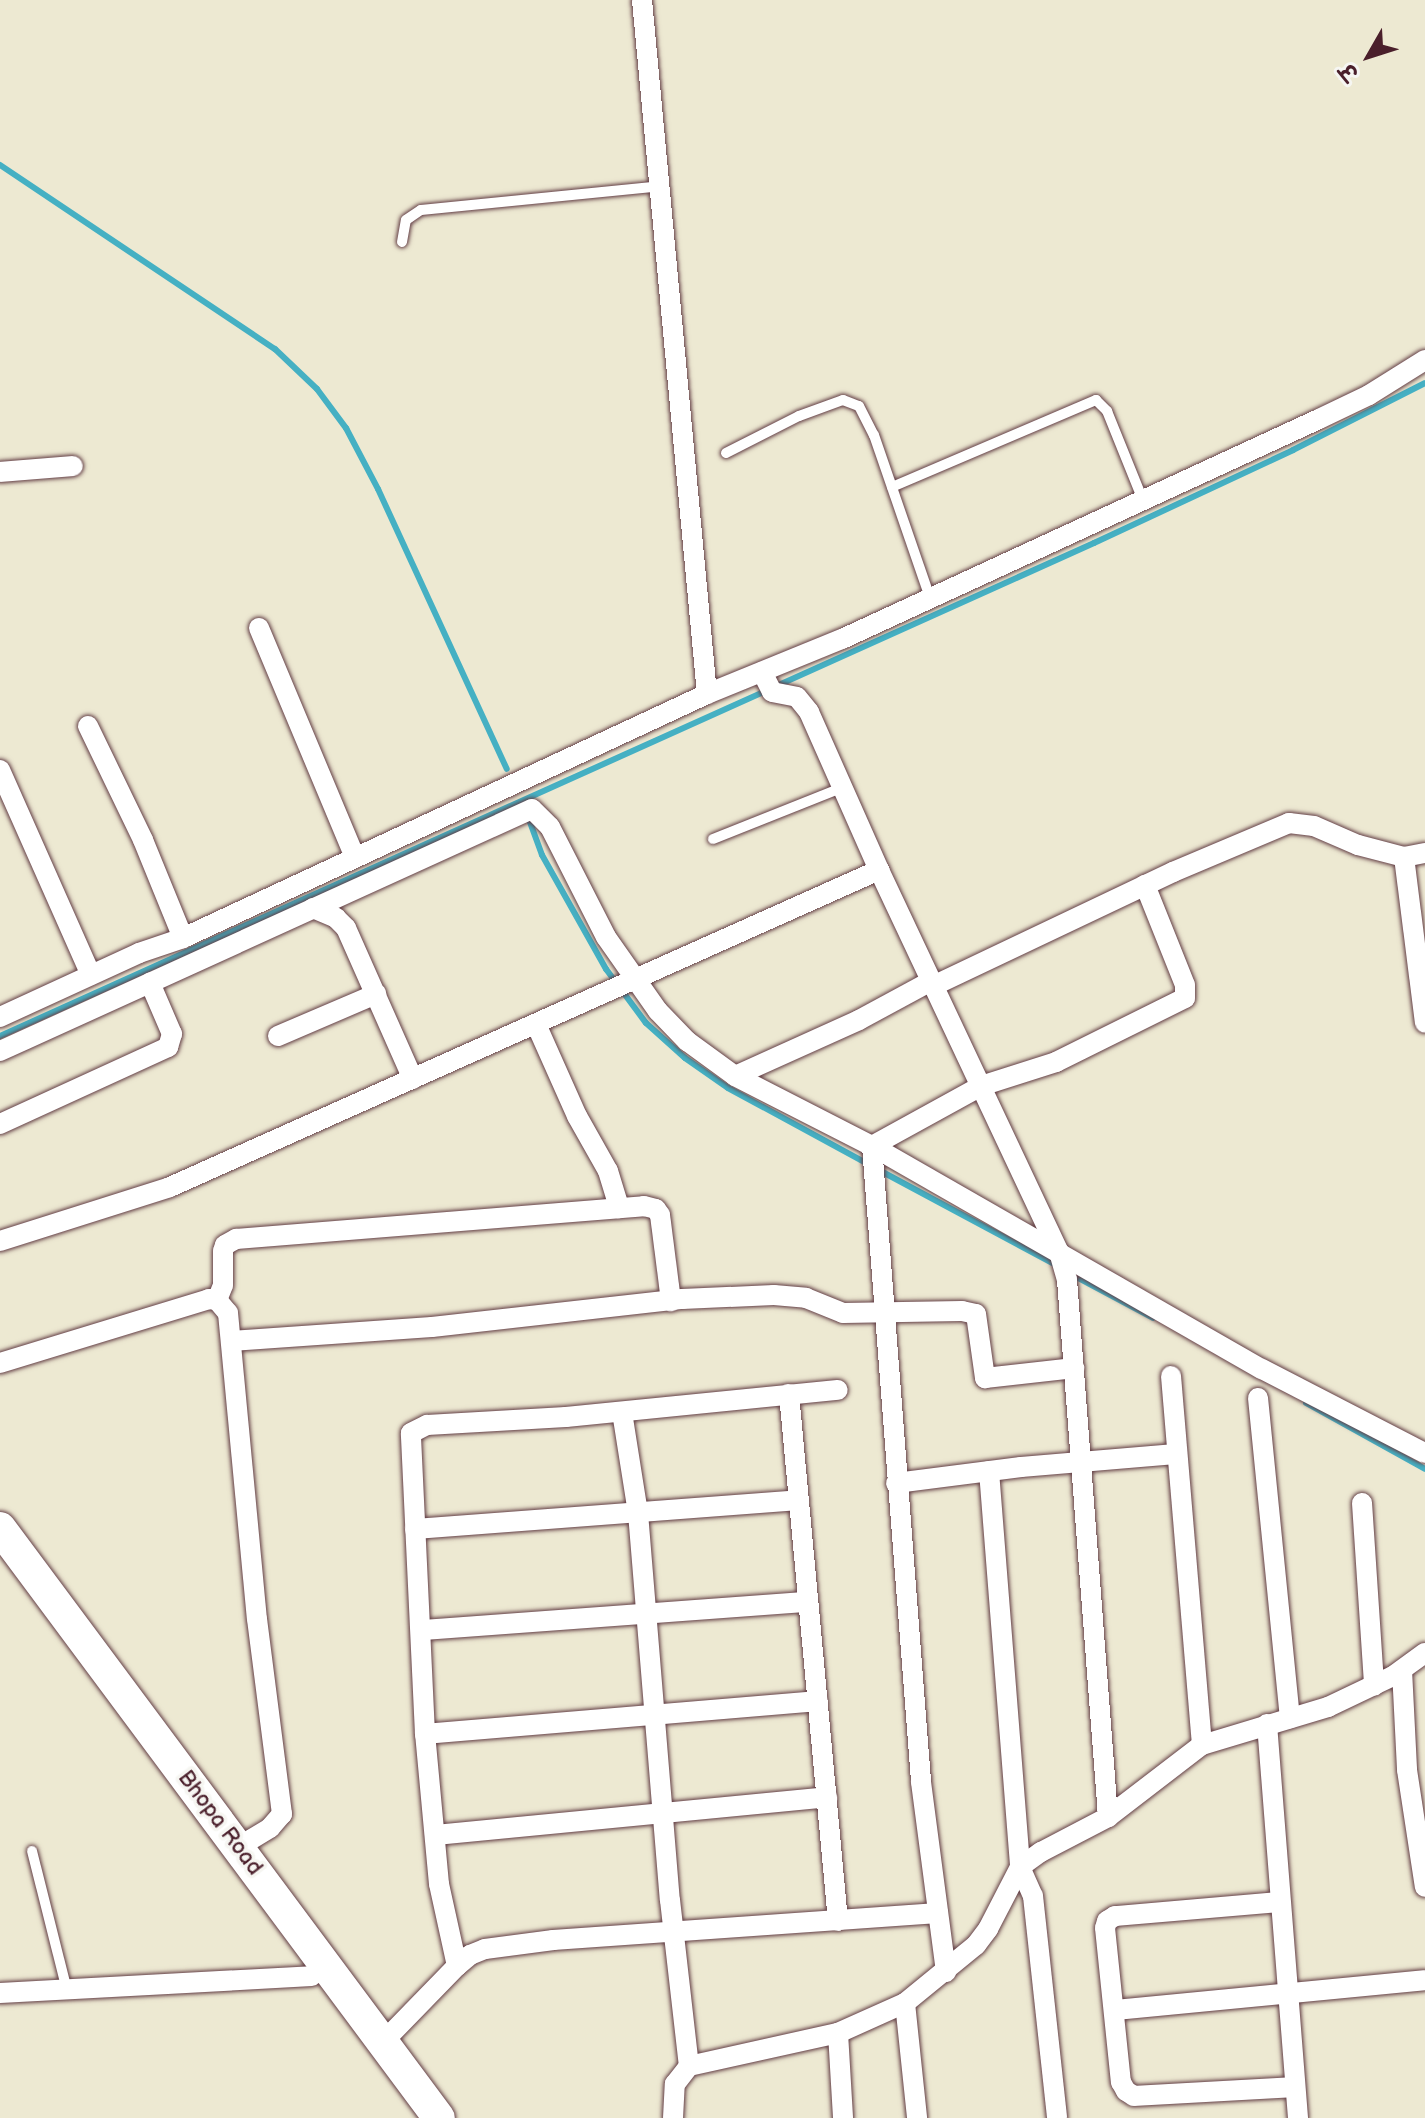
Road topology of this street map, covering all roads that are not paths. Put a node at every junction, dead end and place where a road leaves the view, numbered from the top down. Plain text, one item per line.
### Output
1 (642, 0) edge
2 (660, 186) junction
3 (402, 242) dead end
4 (1425, 360) edge
5 (726, 453) dead end
6 (73, 466) dead end
7 (0, 472) edge
8 (892, 487) junction
9 (1143, 500) junction
10 (930, 598) junction
11 (259, 628) dead end
12 (766, 682) junction
13 (707, 694) junction
14 (88, 726) dead end
15 (0, 770) edge
16 (841, 788) junction
17 (713, 839) dead end
18 (1425, 853) edge
19 (1404, 857) junction
20 (355, 858) junction
21 (879, 870) junction
22 (1145, 885) junction
23 (313, 908) junction
24 (183, 938) junction
25 (91, 975) junction
26 (150, 983) junction
27 (932, 984) junction
28 (621, 986) junction
29 (376, 994) junction
30 (0, 1017) edge
31 (1425, 1023) edge
32 (536, 1024) junction
33 (278, 1036) dead end
34 (0, 1051) edge
35 (735, 1076) junction
36 (413, 1079) junction
37 (981, 1086) junction
38 (0, 1124) edge
39 (872, 1159) junction
40 (619, 1208) junction
41 (0, 1241) edge
42 (1063, 1266) junction
43 (217, 1300) junction
44 (671, 1301) junction
45 (885, 1312) junction
46 (231, 1341) junction
47 (0, 1363) edge
48 (1074, 1368) junction
49 (1171, 1376) dead end
50 (838, 1390) dead end
51 (789, 1394) junction
52 (1258, 1398) dead end
53 (622, 1412) junction
54 (1425, 1453) edge
55 (1175, 1454) junction
56 (1082, 1463) junction
57 (989, 1471) junction
58 (896, 1483) junction
59 (799, 1500) junction
60 (1362, 1503) dead end
61 (638, 1513) junction
62 (0, 1528) edge
63 (415, 1529) junction
64 (0, 1560) edge
65 (808, 1602) junction
66 (647, 1616) junction
67 (423, 1630) junction
68 (1425, 1653) edge
69 (1402, 1670) junction
70 (1374, 1686) junction
71 (818, 1701) junction
72 (654, 1717) junction
73 (1290, 1718) junction
74 (1267, 1724) junction
75 (425, 1734) junction
76 (1202, 1745) junction
77 (827, 1797) junction
78 (664, 1815) junction
79 (1108, 1817) junction
80 (435, 1835) junction
81 (238, 1847) junction
82 (32, 1851) dead end
83 (1020, 1867) junction
84 (1425, 1887) edge
85 (1279, 1902) junction
86 (938, 1913) junction
87 (838, 1921) junction
88 (674, 1932) junction
89 (457, 1966) junction
90 (946, 1972) junction
91 (312, 1976) junction
92 (1425, 1980) edge
93 (67, 1991) junction
94 (0, 1993) edge
95 (1287, 1995) junction
96 (905, 2003) junction
97 (1115, 2010) junction
98 (838, 2033) junction
99 (383, 2042) junction
100 (689, 2066) junction
101 (1295, 2087) junction
102 (419, 2118) edge
103 (439, 2118) edge
104 (673, 2118) edge
105 (843, 2118) edge
106 (917, 2118) edge
107 (1057, 2118) edge
108 (1298, 2118) edge

1 - 2 street
2 - 3 lane
2 - 13 street
4 - 9 street
5 - 8 lane
6 - 7 street
8 - 9 lane
8 - 10 lane
9 - 10 street
10 - 12 street
11 - 20 street
12 - 13 street
12 - 16 street
13 - 20 street
14 - 24 street
15 - 25 street
16 - 17 lane
16 - 21 street
18 - 19 street
19 - 22 street
19 - 31 street
20 - 24 street
21 - 27 street
21 - 28 street
22 - 27 street
22 - 37 street
23 - 26 street
23 - 28 street
23 - 29 street
24 - 25 street
25 - 30 street
26 - 34 street
26 - 38 street
27 - 35 street
27 - 37 street
28 - 32 street
28 - 35 street
29 - 33 street
29 - 36 street
32 - 36 street
32 - 40 street
35 - 39 street
36 - 41 street
37 - 39 street
37 - 42 street
39 - 42 street
39 - 45 street
40 - 43 street
40 - 44 street
42 - 48 street
42 - 54 street
43 - 46 street
43 - 47 street
44 - 45 street
44 - 46 street
45 - 48 street
45 - 58 street
46 - 81 street
48 - 56 street
49 - 55 street
50 - 51 street
51 - 53 street
51 - 59 street
52 - 73 street
53 - 61 street
53 - 63 street
55 - 56 street
55 - 76 street
56 - 57 street
56 - 79 street
57 - 58 street
57 - 83 street
58 - 86 street
59 - 61 street
59 - 65 street
60 - 70 street
61 - 63 street
61 - 66 street
62 - 81 main road, Bhopa Road
63 - 67 street
64 - 91 main road, Bhopa Road
65 - 66 street
65 - 71 street
66 - 67 street
66 - 72 street
67 - 75 street
68 - 69 street
69 - 70 street
69 - 84 street
70 - 73 street
71 - 72 street
71 - 77 street
72 - 75 street
72 - 78 street
73 - 74 street
74 - 76 street
74 - 85 street
75 - 80 street
76 - 79 street
77 - 78 street
77 - 87 street
78 - 80 street
78 - 88 street
79 - 83 street
80 - 89 street
81 - 99 main road, Bhopa Road
82 - 93 lane
83 - 90 street
83 - 107 street
85 - 95 street
85 - 97 street
86 - 87 street
86 - 90 street
87 - 88 street
88 - 89 street
88 - 100 street
89 - 99 street
90 - 96 street
91 - 93 street
91 - 102 main road, Bhopa Road
92 - 95 street
93 - 94 street
95 - 97 street
95 - 101 street
96 - 98 street
96 - 106 street
97 - 101 street
98 - 100 street
98 - 105 street
99 - 103 main road, Bhopa Road
100 - 104 street
101 - 108 street

